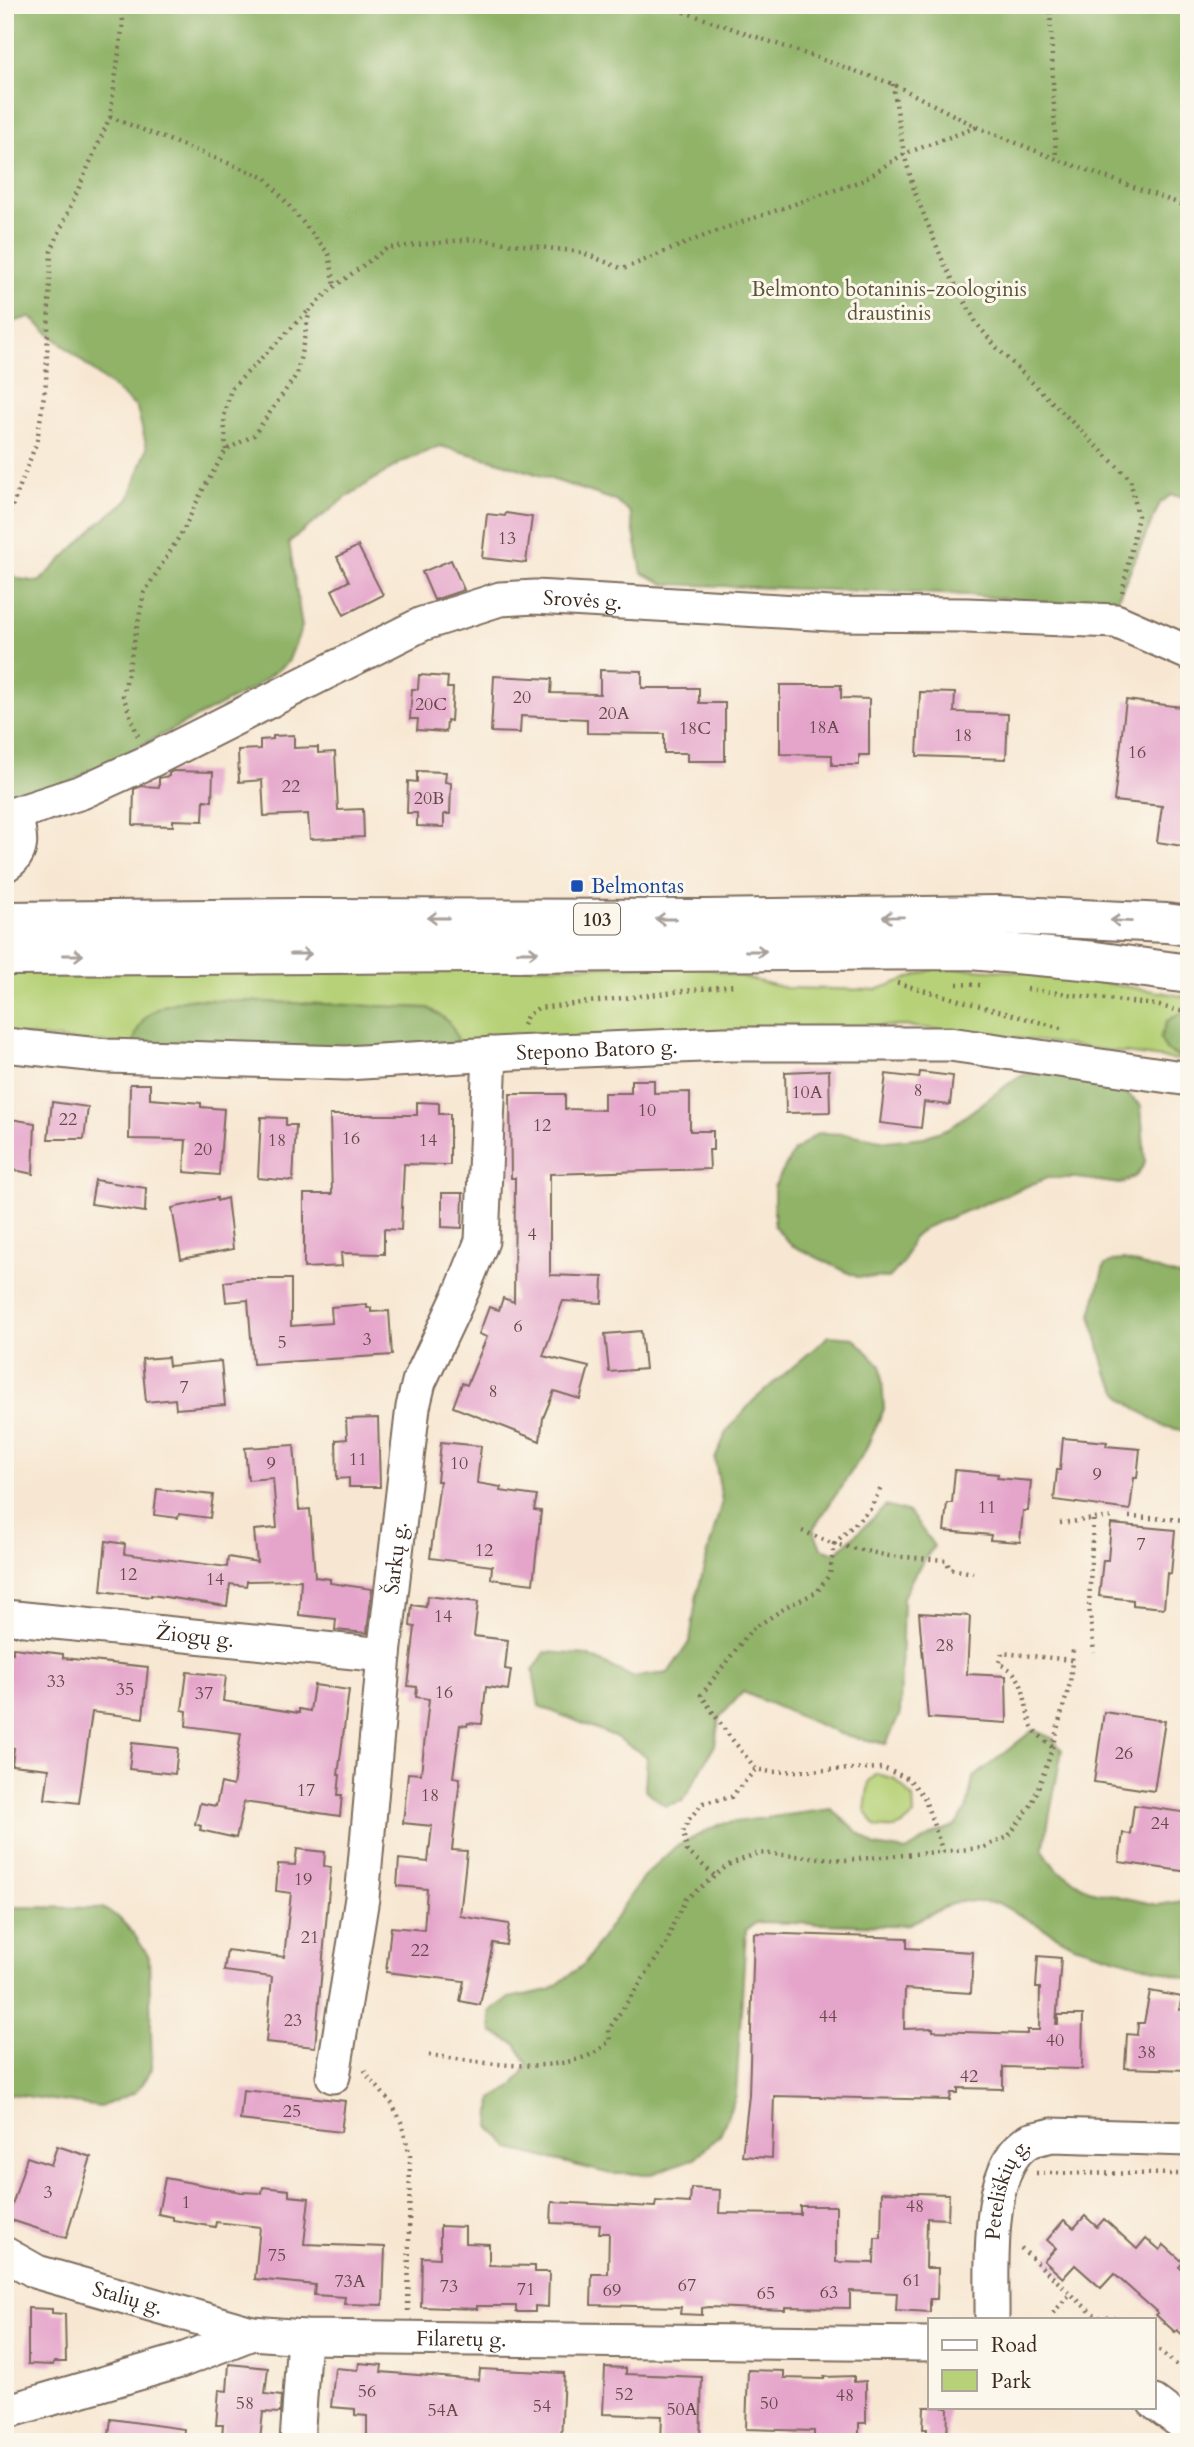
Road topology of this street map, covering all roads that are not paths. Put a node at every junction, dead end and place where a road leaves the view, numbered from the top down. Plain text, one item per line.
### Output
1 (1189, 653) edge
2 (10, 816) edge
3 (5, 865) edge
4 (5, 921) edge
5 (1189, 926) edge
6 (5, 956) edge
7 (1184, 974) edge
8 (5, 1045) edge
9 (501, 1053) junction
10 (1189, 1079) edge
11 (5, 1617) edge
12 (384, 1655) junction
13 (333, 2076) dead end
14 (1189, 2139) edge
15 (5, 2254) edge
16 (992, 2318) edge
17 (253, 2333) junction
18 (304, 2337) junction
19 (928, 2344) edge
20 (1156, 2403) edge
21 (5, 2412) edge
22 (1189, 2428) edge
23 (298, 2442) edge

1 - 2 street, Srovės g.
2 - 3 street, Srovės g.
5 -> 4 main road, 103
6 -> 7 main road, 103
8 - 9 street, Stepono Batoro g.
9 - 10 street, Stepono Batoro g.
9 - 12 street, Šarkų g.
11 - 12 street, Žiogų g.
12 - 13 street, Šarkų g.
14 - 16 street, Peteliškių g.
15 - 17 street, Stalių g.
17 - 18 street, Filaretų g.
17 - 21 street, Filaretų g.
18 - 19 street, Filaretų g.
18 - 23 street
20 - 22 street

